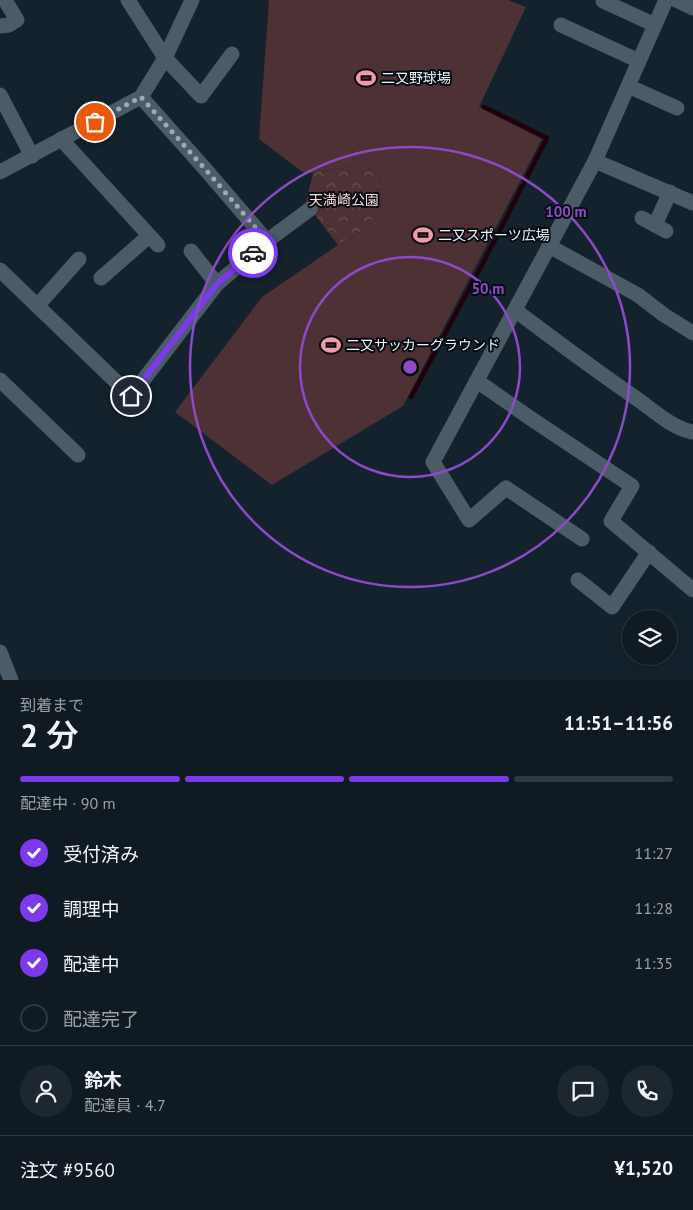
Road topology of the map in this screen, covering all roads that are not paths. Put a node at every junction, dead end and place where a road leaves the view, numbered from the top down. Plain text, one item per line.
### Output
1 (5, 0) edge
2 (128, 0) edge
3 (192, 0) edge
4 (666, 0) edge
5 (676, 0) edge
6 (603, 1) edge
7 (693, 8) edge
8 (560, 25) dead end
9 (655, 25) junction
10 (0, 26) edge
11 (232, 54) dead end
12 (165, 58) junction
13 (639, 61) junction
14 (628, 86) junction
15 (0, 95) edge
16 (141, 97) junction
17 (677, 108) dead end
18 (61, 139) junction
19 (32, 156) junction
20 (595, 160) junction
21 (0, 172) edge
22 (670, 192) junction
23 (693, 203) edge
24 (310, 209) dead end
25 (654, 225) dead end
26 (267, 241) junction
27 (549, 246) junction
28 (191, 251) dead end
29 (79, 259) dead end
30 (0, 270) edge
31 (101, 278) dead end
32 (217, 284) junction
33 (37, 306) junction
34 (515, 310) junction
35 (693, 333) edge
36 (0, 380) edge
37 (477, 381) junction
38 (693, 432) edge
39 (78, 455) dead end
40 (582, 539) dead end
41 (649, 552) junction
42 (578, 580) dead end
43 (693, 590) edge
44 (0, 652) edge
45 (11, 680) edge

1 - 10 street
2 - 12 street
3 - 12 street
4 - 9 street
5 - 7 street
6 - 9 street
8 - 13 street
9 - 13 street
11 - 12 street
12 - 16 street
13 - 14 street
14 - 17 street
14 - 20 street
15 - 19 street
16 - 18 street
16 - 26 street
18 - 19 street
18 - 31 street
19 - 21 street
20 - 22 street
20 - 27 street
22 - 23 street
22 - 25 street
24 - 26 street
26 - 32 street
27 - 34 street
27 - 35 street
28 - 32 street
29 - 33 street
30 - 33 street
32 - 33 street
34 - 37 street
34 - 38 street
36 - 39 street
37 - 40 street
37 - 41 street
41 - 42 street
41 - 43 street
44 - 45 street

